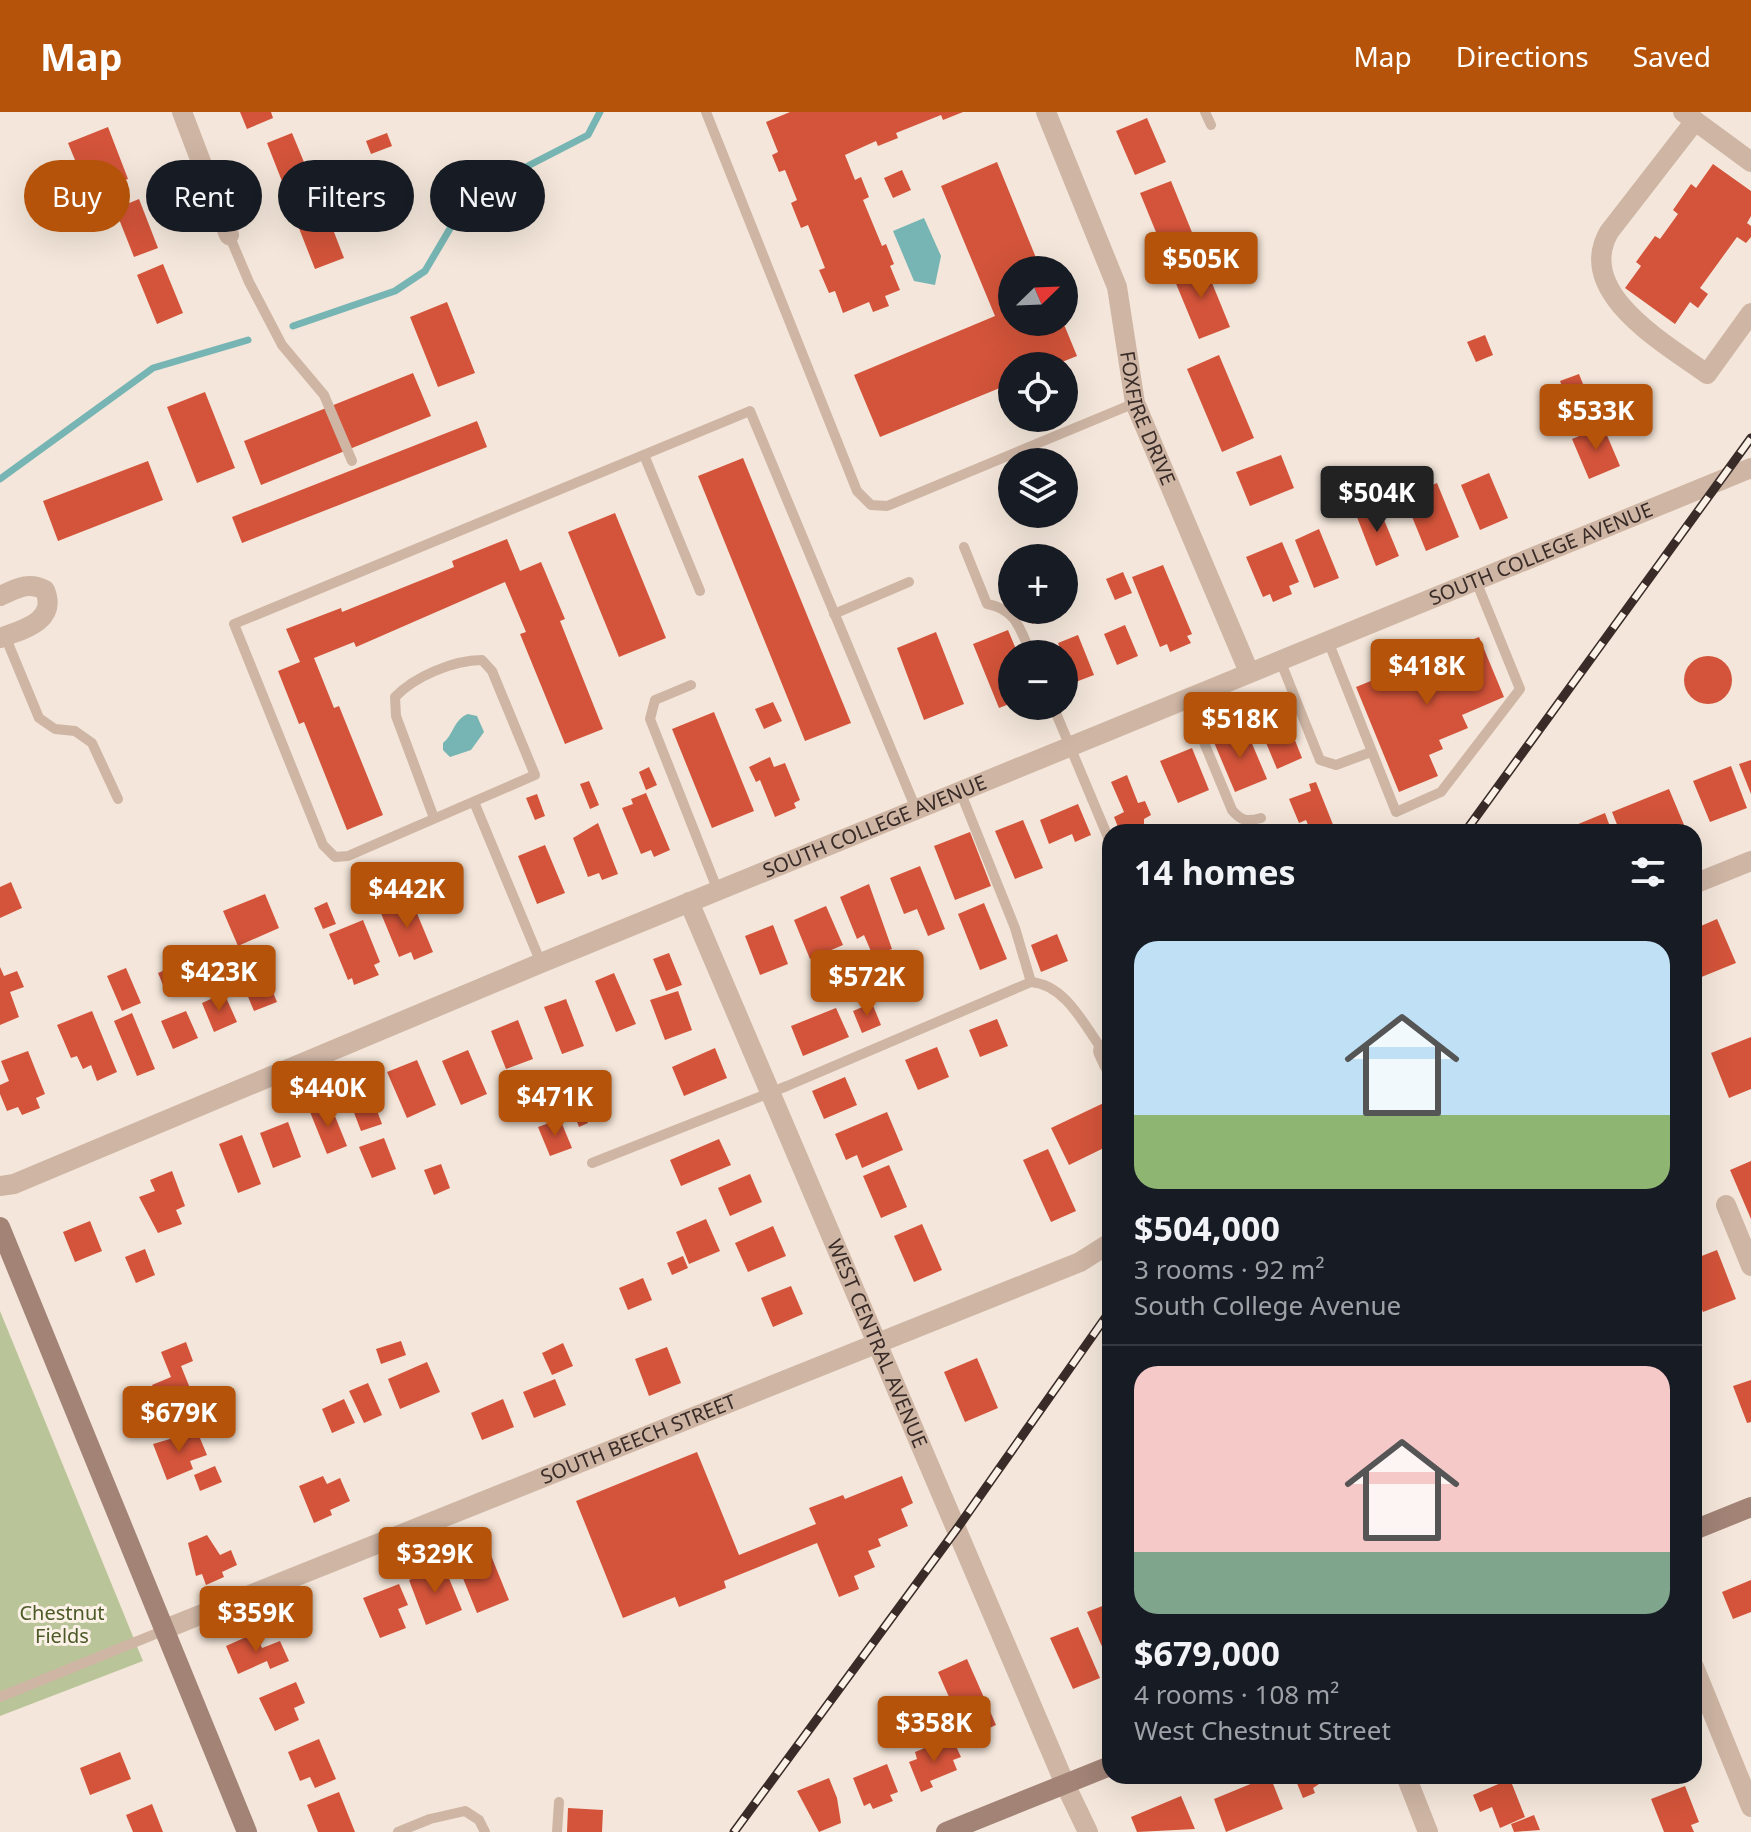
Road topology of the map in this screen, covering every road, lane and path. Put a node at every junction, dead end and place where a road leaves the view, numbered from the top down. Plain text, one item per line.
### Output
1 (182, 112) edge
2 (706, 112) edge
3 (1046, 112) edge
4 (1205, 112) edge
5 (1689, 116) edge
6 (1211, 125) dead end
7 (1751, 162) edge
8 (229, 235) joint
9 (1751, 313) edge
10 (1135, 403) junction
11 (644, 455) junction
12 (352, 461) dead end
13 (1751, 468) edge
14 (964, 547) dead end
15 (1476, 581) junction
16 (909, 582) dead end
17 (700, 591) dead end
18 (0, 596) edge
19 (834, 614) junction
20 (2, 637) edge
21 (1025, 640) edge
22 (1328, 641) junction
23 (1280, 660) junction
24 (1249, 672) junction
25 (691, 685) dead end
26 (1186, 699) junction
27 (1059, 720) edge
28 (1070, 746) junction
29 (1371, 752) junction
30 (960, 791) junction
31 (118, 799) dead end
32 (474, 802) junction
33 (916, 809) junction
34 (434, 818) junction
35 (1261, 818) dead end
36 (1102, 824) edge
37 (1751, 861) edge
38 (1702, 881) edge
39 (718, 891) junction
40 (689, 902) junction
41 (541, 963) junction
42 (1031, 982) junction
43 (1102, 1053) edge
44 (771, 1092) junction
45 (592, 1163) dead end
46 (0, 1186) edge
47 (1726, 1205) dead end
48 (0, 1227) edge
49 (1102, 1248) edge
50 (1751, 1266) edge
51 (878, 1346) junction
52 (1751, 1507) edge
53 (1702, 1527) edge
54 (165, 1629) junction
55 (1702, 1687) edge
56 (0, 1697) edge
57 (1102, 1769) edge
58 (1065, 1784) junction
59 (1409, 1784) edge
60 (559, 1802) dead end
61 (1751, 1807) edge
62 (247, 1832) edge
63 (398, 1832) edge
64 (485, 1832) edge
65 (557, 1832) edge
66 (946, 1832) edge
67 (1088, 1832) edge
68 (1428, 1832) edge

1 - 8 street
2 - 10 lane
3 - 10 street, FOXFIRE DRIVE
4 - 6 lane
5 - 7 street
5 - 9 street
8 - 12 lane
10 - 24 street, FOXFIRE DRIVE
11 - 17 lane
11 - 19 lane
11 - 34 lane
13 - 15 street, SOUTH COLLEGE AVENUE
14 - 21 lane
15 - 22 street, SOUTH COLLEGE AVENUE
15 - 29 lane
16 - 19 lane
18 - 20 street
19 - 33 lane
20 - 31 lane
22 - 23 street, SOUTH COLLEGE AVENUE
22 - 29 lane
23 - 24 street, SOUTH COLLEGE AVENUE
23 - 29 lane
24 - 26 street, SOUTH COLLEGE AVENUE
25 - 39 lane
26 - 28 street, SOUTH COLLEGE AVENUE
26 - 35 lane
27 - 28 lane
28 - 30 street, SOUTH COLLEGE AVENUE
28 - 36 lane
30 - 33 street, SOUTH COLLEGE AVENUE
30 - 42 lane
32 - 34 lane
32 - 34 lane
32 - 41 lane
33 - 39 street, SOUTH COLLEGE AVENUE
37 - 38 street
39 - 40 street, SOUTH COLLEGE AVENUE
40 - 41 street, SOUTH COLLEGE AVENUE
40 - 44 street, WEST CENTRAL AVENUE
41 - 46 street, SOUTH COLLEGE AVENUE
42 - 43 lane
42 - 44 lane
44 - 45 lane
44 - 51 street, WEST CENTRAL AVENUE
47 - 50 street
48 - 54 main road
49 - 51 street, SOUTH BEECH STREET
51 - 54 street, SOUTH BEECH STREET
51 - 58 street, WEST CENTRAL AVENUE
52 - 53 main road
54 - 56 lane
54 - 62 main road
55 - 61 street
57 - 58 main road
58 - 66 main road
58 - 67 street, WEST CENTRAL AVENUE
59 - 68 street
60 - 65 lane
63 - 64 lane

